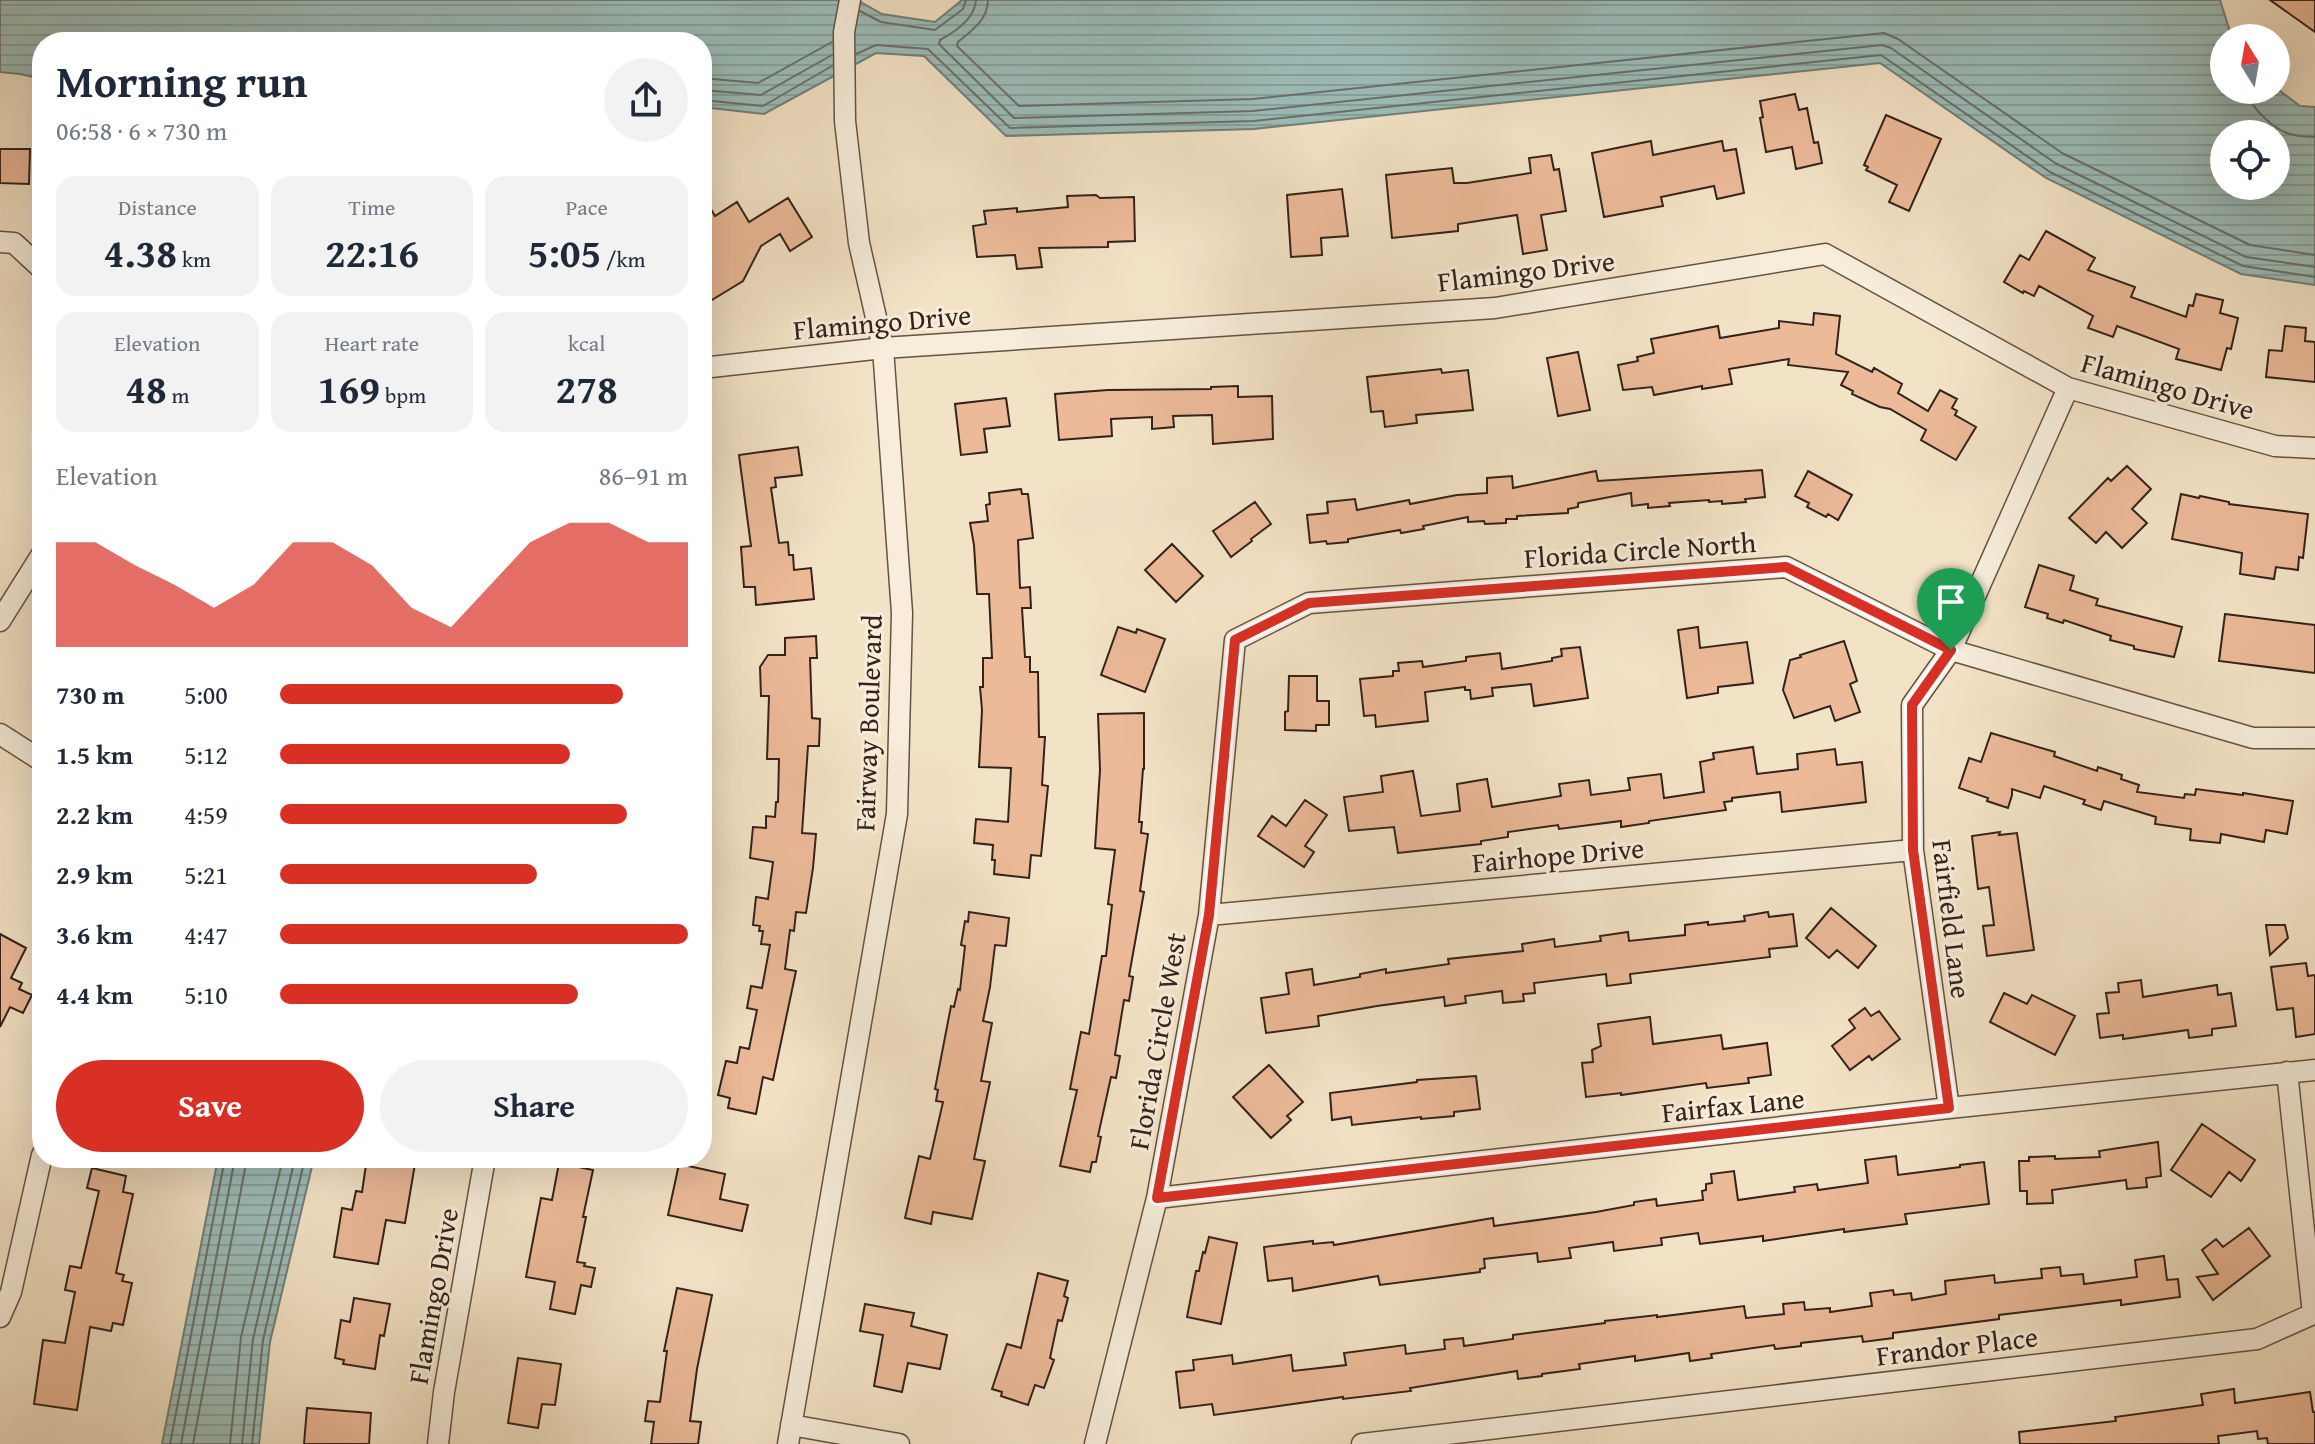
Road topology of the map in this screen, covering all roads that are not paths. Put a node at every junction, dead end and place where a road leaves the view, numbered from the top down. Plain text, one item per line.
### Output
1 (850, 0) edge
2 (0, 242) edge
3 (32, 260) edge
4 (883, 348) junction
5 (712, 367) edge
6 (2068, 388) junction
7 (2315, 448) edge
8 (32, 570) edge
9 (0, 621) edge
10 (1235, 640) joint
11 (1951, 650) junction
12 (0, 734) edge
13 (2315, 738) edge
14 (32, 755) edge
15 (1913, 850) junction
16 (1209, 915) junction
17 (2315, 1070) edge
18 (2287, 1072) junction
19 (1949, 1108) junction
20 (39, 1168) edge
21 (483, 1168) edge
22 (1157, 1198) junction
23 (0, 1317) edge
24 (789, 1435) edge
25 (438, 1444) edge
26 (899, 1444) edge
27 (1095, 1444) edge
28 (1362, 1444) edge

1 - 4 street, Fairway Boulevard
2 - 3 street
4 - 5 street, Flamingo Drive
4 - 6 street, Flamingo Drive
4 - 24 street, Fairway Boulevard
6 - 7 street, Flamingo Drive
6 - 11 street, Fairfield Lane
8 - 9 street
10 - 11 street, Florida Circle North
10 - 16 street, Florida Circle West
11 - 13 street, Florida Circle North
11 - 15 street, Fairfield Lane
12 - 14 street
15 - 16 street, Fairhope Drive
15 - 19 street, Fairfield Lane
16 - 22 street, Florida Circle West
17 - 18 street, Fairfax Lane
18 - 19 street, Fairfax Lane
18 - 28 street, Frandor Place
19 - 22 street, Fairfax Lane
20 - 23 street
21 - 25 street, Flamingo Drive
22 - 27 street, Florida Circle West
24 - 26 street

